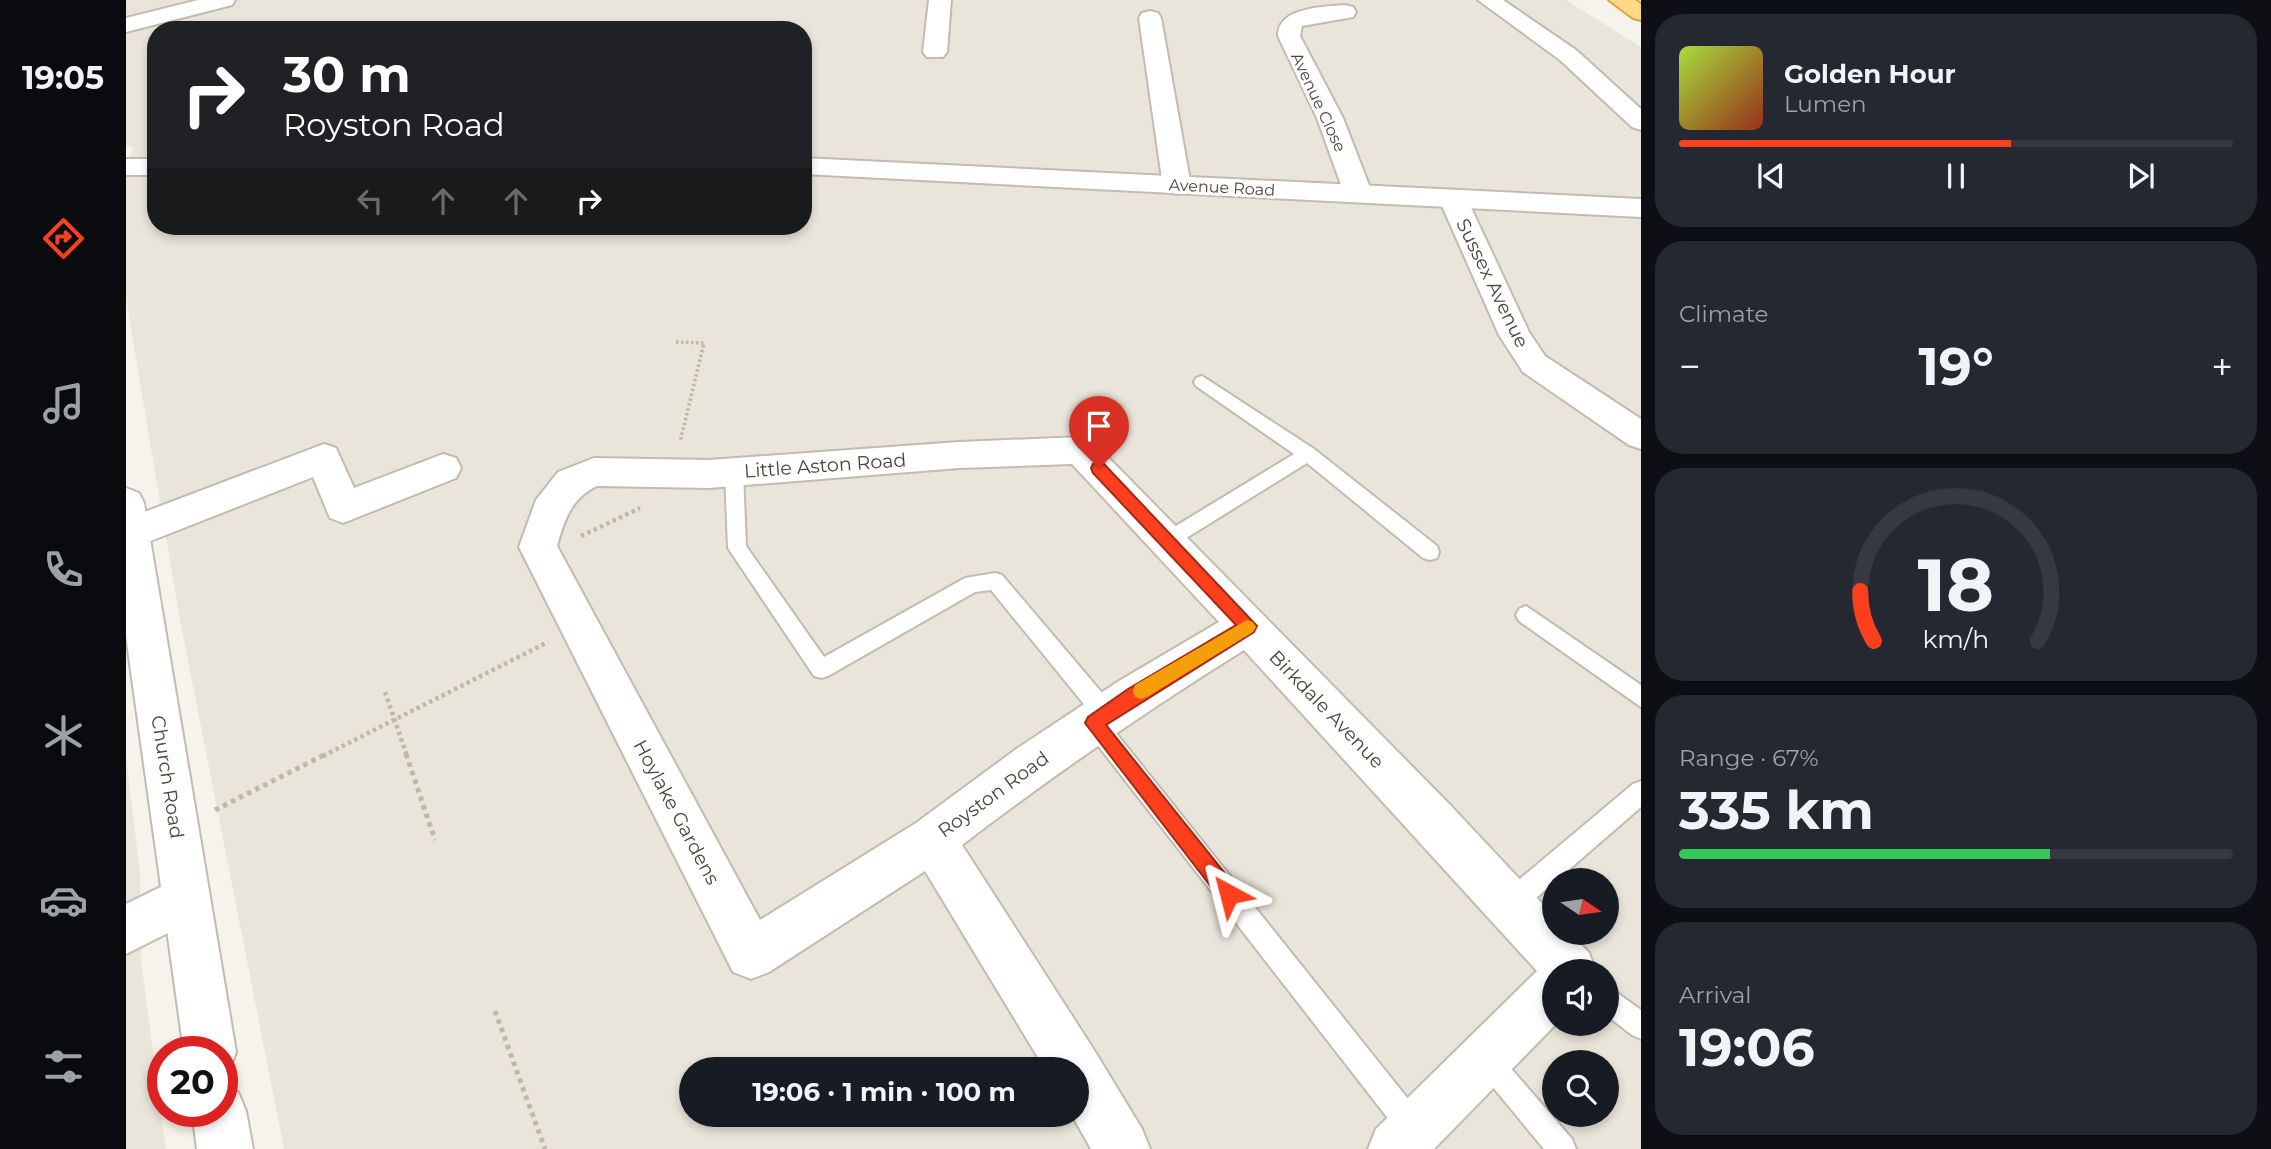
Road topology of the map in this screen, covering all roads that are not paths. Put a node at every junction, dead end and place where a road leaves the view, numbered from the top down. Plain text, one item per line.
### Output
1 (224, 0) edge
2 (940, 0) edge
3 (1489, 0) edge
4 (1620, 0) edge
5 (1345, 12) dead end
6 (1641, 13) edge
7 (1150, 18) dead end
8 (126, 25) edge
9 (935, 52) dead end
10 (1641, 122) edge
11 (812, 166) edge
12 (126, 167) edge
13 (147, 167) edge
14 (1177, 186) junction
15 (1358, 193) junction
16 (1452, 199) junction
17 (1641, 208) edge
18 (1202, 382) dead end
19 (1641, 436) edge
20 (1080, 450) joint
21 (1308, 454) junction
22 (443, 468) dead end
23 (734, 472) junction
24 (128, 518) edge
25 (1168, 540) junction
26 (1430, 552) dead end
27 (543, 555) joint
28 (1526, 615) dead end
29 (1248, 626) junction
30 (1641, 697) edge
31 (1100, 719) junction
32 (1641, 792) edge
33 (932, 839) junction
34 (186, 899) junction
35 (1511, 903) junction
36 (126, 930) edge
37 (1558, 959) edge
38 (1542, 1009) edge
39 (1619, 1011) edge
40 (1641, 1026) edge
41 (207, 1036) edge
42 (1068, 1057) edge
43 (1486, 1059) junction
44 (1089, 1092) edge
45 (222, 1127) edge
46 (1406, 1140) edge
47 (225, 1149) edge
48 (1122, 1149) edge
49 (1562, 1149) edge

1 - 8 street
2 - 9 street
3 - 10 street
4 - 6 highway
5 - 15 street, Avenue Close
7 - 14 street
11 - 14 street, Avenue Road
12 - 13 street
14 - 15 street, Avenue Road
15 - 16 street, Avenue Road
16 - 17 street, Avenue Road
16 - 19 street, Sussex Avenue
18 - 21 lane
20 - 23 street, Little Aston Road
20 - 25 street, Birkdale Avenue
21 - 25 lane
21 - 26 lane
22 - 24 street
23 - 27 street, Little Aston Road
23 - 31 lane
24 - 34 street, Church Road
25 - 29 street, Birkdale Avenue
27 - 33 street, Hoylake Gardens
28 - 30 lane
29 - 31 street, Royston Road
29 - 35 street, Birkdale Avenue
31 - 33 street, Royston Road
31 - 46 lane
32 - 35 lane
33 - 42 street, Royston Road
34 - 36 street
34 - 41 street, Church Road
35 - 37 street, Birkdale Avenue
38 - 43 street
39 - 40 lane
43 - 46 street
43 - 49 lane
44 - 48 street, Royston Road
45 - 47 street

